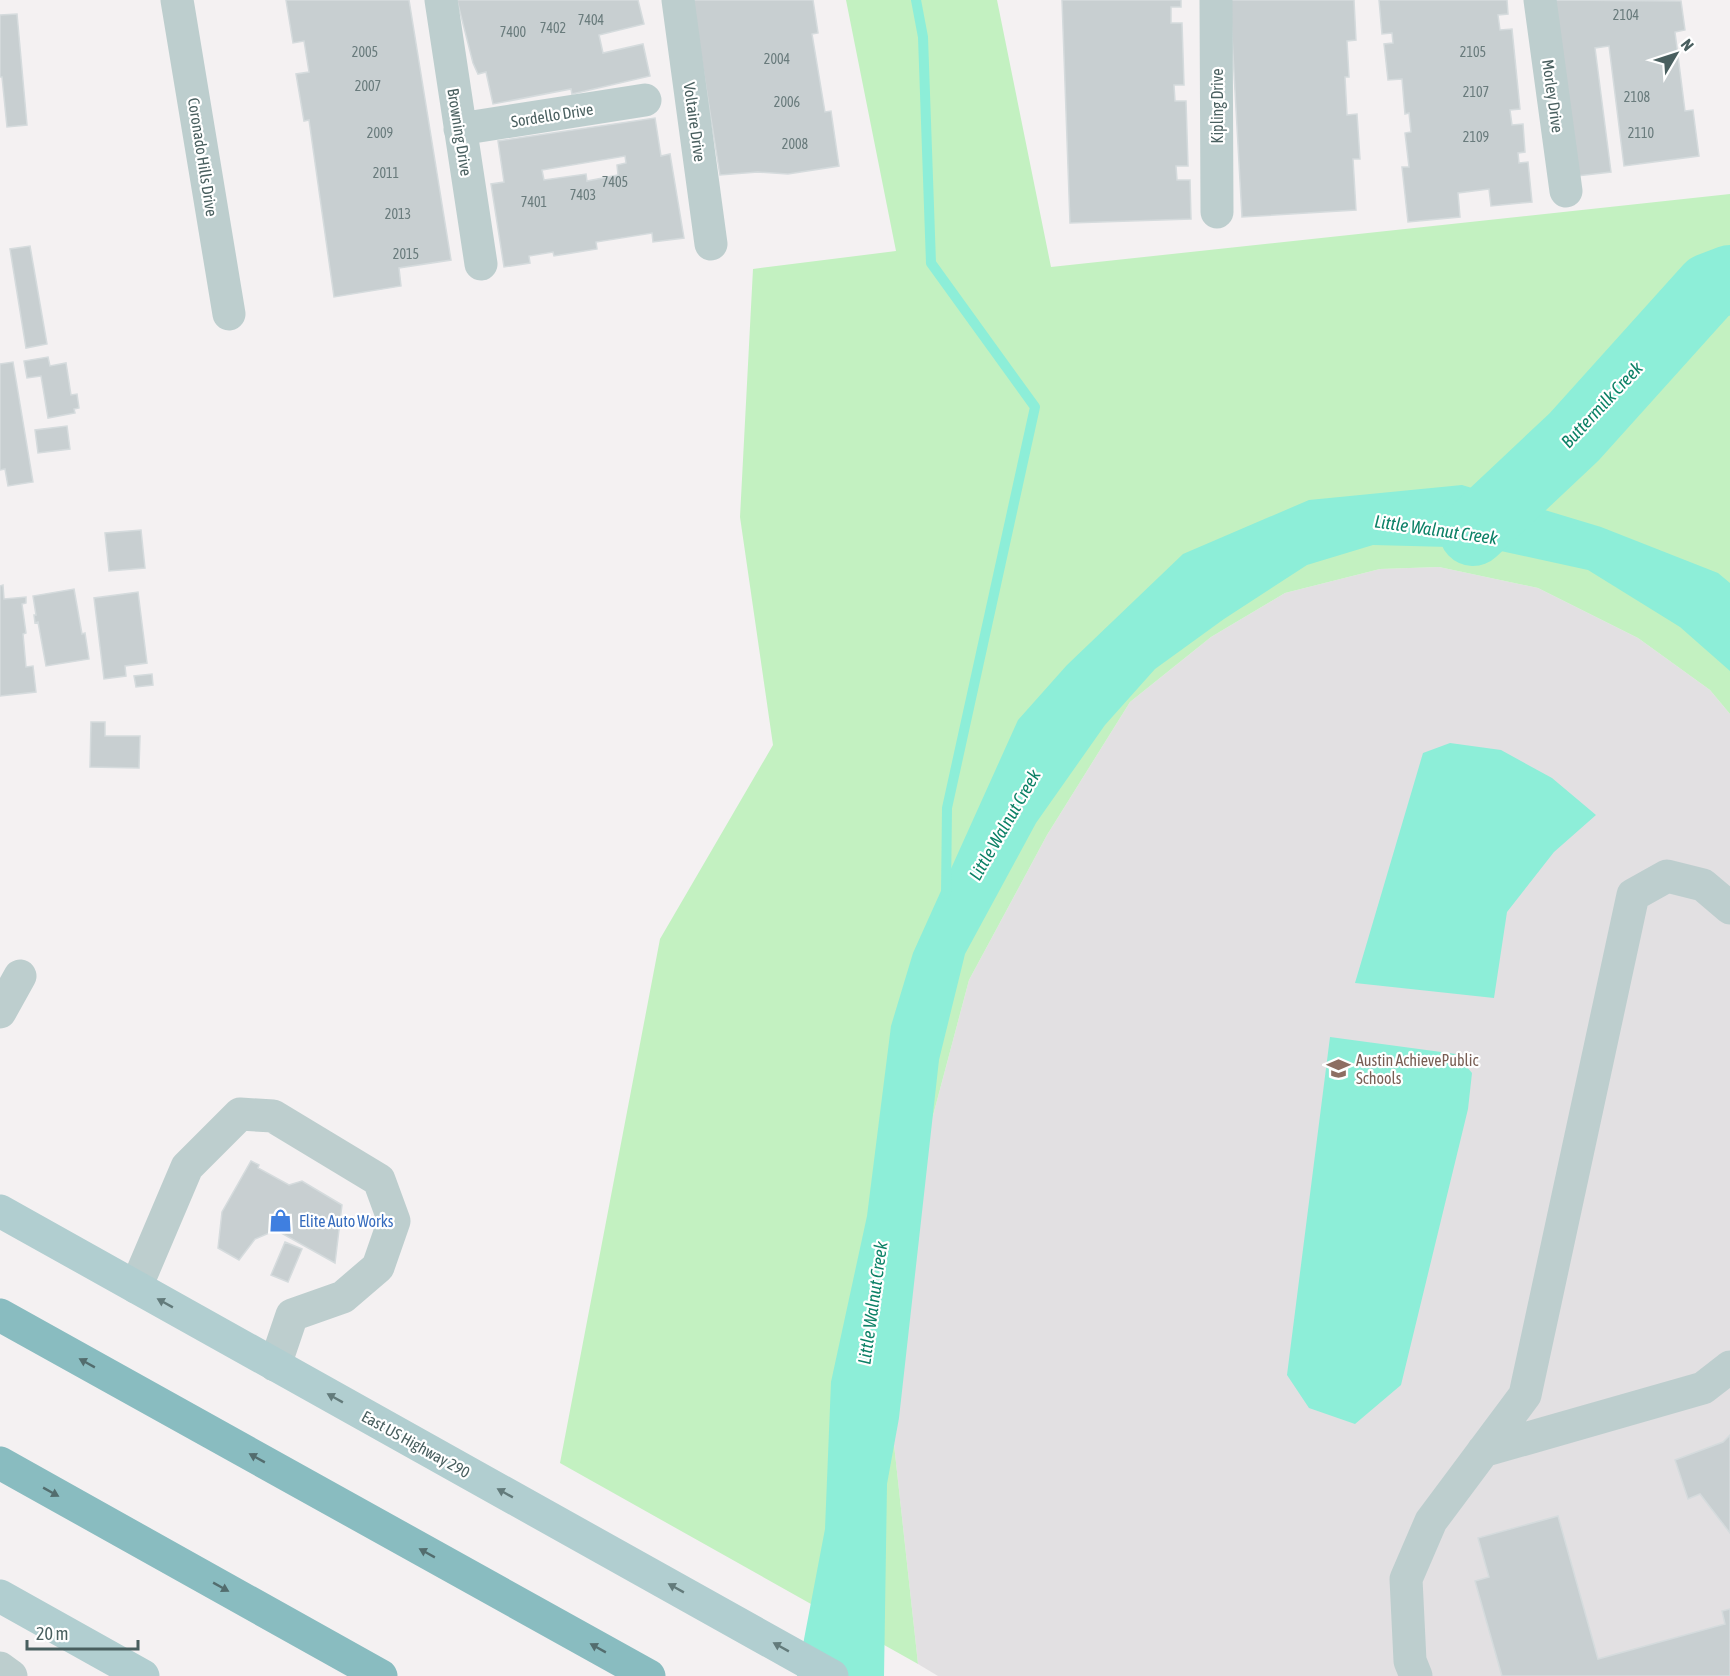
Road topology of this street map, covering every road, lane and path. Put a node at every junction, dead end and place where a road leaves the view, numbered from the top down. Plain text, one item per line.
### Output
1 (177, 0) edge
2 (441, 0) edge
3 (678, 0) edge
4 (1216, 0) edge
5 (1540, 0) edge
6 (645, 100) dead end
7 (460, 129) junction
8 (1566, 191) dead end
9 (1217, 212) dead end
10 (711, 244) dead end
11 (481, 264) dead end
12 (230, 314) dead end
13 (1730, 908) edge
14 (20, 976) dead end
15 (0, 1012) edge
16 (0, 1211) edge
17 (136, 1287) junction
18 (0, 1315) edge
19 (275, 1365) junction
20 (1730, 1367) edge
21 (1483, 1451) junction
22 (0, 1463) edge
23 (0, 1596) edge
24 (0, 1668) edge
25 (11, 1676) edge
26 (143, 1676) edge
27 (381, 1676) edge
28 (649, 1676) edge
29 (832, 1676) edge
30 (1416, 1676) edge

1 - 12 street, Coronado Hills Drive
2 - 7 street, Browning Drive
3 - 10 street, Voltaire Drive
4 - 9 street, Kipling Drive
5 - 8 street, Morley Drive
6 - 7 street, Sordello Drive
7 - 11 street, Browning Drive
13 - 21 street
14 - 15 street
16 - 17 main road, East US Highway 290
19 -> 17 main road, East US Highway 290
17 - 19 street
28 -> 18 highway
29 -> 19 main road, East US Highway 290
20 - 21 street
21 - 30 street
22 -> 27 highway
23 - 26 main road
24 - 25 street

